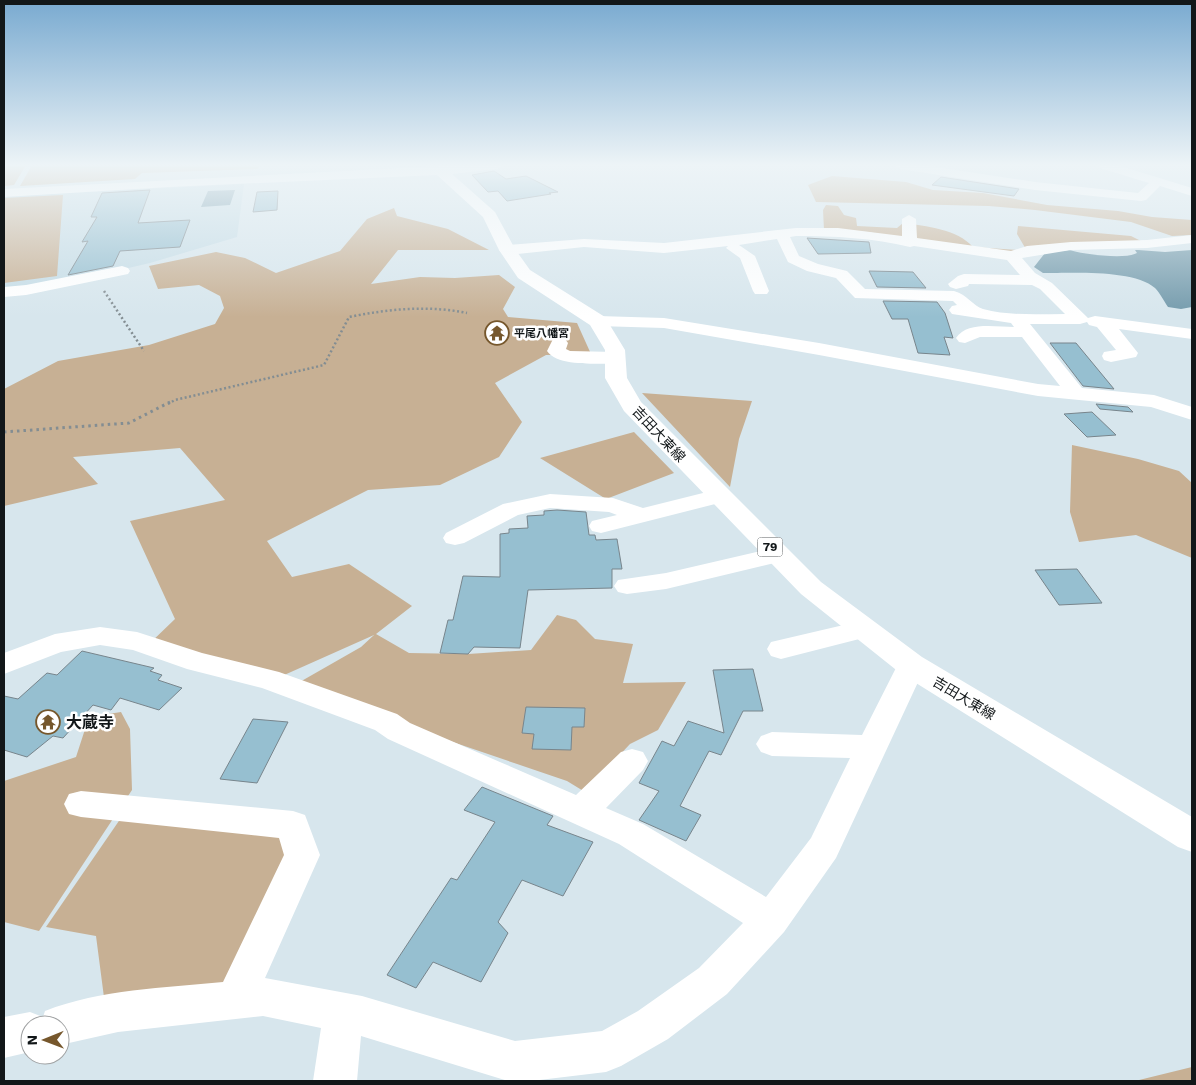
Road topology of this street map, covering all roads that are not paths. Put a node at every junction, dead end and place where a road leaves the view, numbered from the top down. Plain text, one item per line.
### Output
1 (490, 216) edge
2 (909, 219) dead end
3 (732, 224) dead end
4 (782, 235) junction
5 (1192, 239) edge
6 (750, 240) junction
7 (910, 243) junction
8 (729, 249) junction
9 (507, 250) junction
10 (1012, 256) junction
11 (122, 272) dead end
12 (1037, 280) junction
13 (956, 284) dead end
14 (761, 291) dead end
15 (4, 292) edge
16 (936, 309) dead end
17 (975, 312) junction
18 (1080, 319) junction
19 (598, 321) junction
20 (1103, 322) junction
21 (1022, 325) junction
22 (1192, 334) edge
23 (965, 338) dead end
24 (559, 343) dead end
25 (1111, 356) dead end
26 (615, 358) junction
27 (1075, 392) junction
28 (1192, 414) edge
29 (719, 496) junction
30 (642, 516) junction
31 (601, 526) dead end
32 (456, 538) dead end
33 (778, 555) junction
34 (627, 586) dead end
35 (865, 629) junction
36 (781, 649) dead end
37 (4, 664) edge
38 (911, 665) junction
39 (772, 744) dead end
40 (872, 747) junction
41 (632, 761) dead end
42 (81, 804) dead end
43 (581, 811) junction
44 (1192, 836) edge
45 (771, 920) junction
46 (234, 1000) junction
47 (343, 1013) junction
48 (70, 1023) edge
49 (20, 1034) edge
50 (4, 1038) edge
51 (335, 1081) edge

1 - 9 main road, 吉田大東線 / 79
2 - 7 street
3 - 6 street
4 - 6 street
4 - 7 street
4 - 17 street
5 - 10 street
6 - 8 street
7 - 10 street
8 - 9 street
8 - 14 street
9 - 19 main road, 吉田大東線 / 79
10 - 12 street
11 - 15 street
12 - 13 street
12 - 18 street
16 - 17 street
17 - 21 street
18 - 20 street
18 - 21 street
19 - 26 main road, 吉田大東線 / 79
19 - 27 street
20 - 22 street
20 - 25 street
21 - 23 street
21 - 27 street
24 - 26 street
26 - 29 main road, 吉田大東線 / 79
27 - 28 street
29 - 30 street
29 - 33 main road, 吉田大東線 / 79
30 - 31 street
30 - 32 street
33 - 34 street
33 - 35 main road, 吉田大東線 / 79
35 - 36 street
35 - 38 main road, 吉田大東線 / 79
37 - 43 street
38 - 40 street
38 - 44 main road, 吉田大東線 / 79
39 - 40 street
40 - 45 street
41 - 43 street
42 - 46 street
43 - 45 street
45 - 47 street
46 - 47 street
46 - 48 street
47 - 51 street
49 - 50 street

